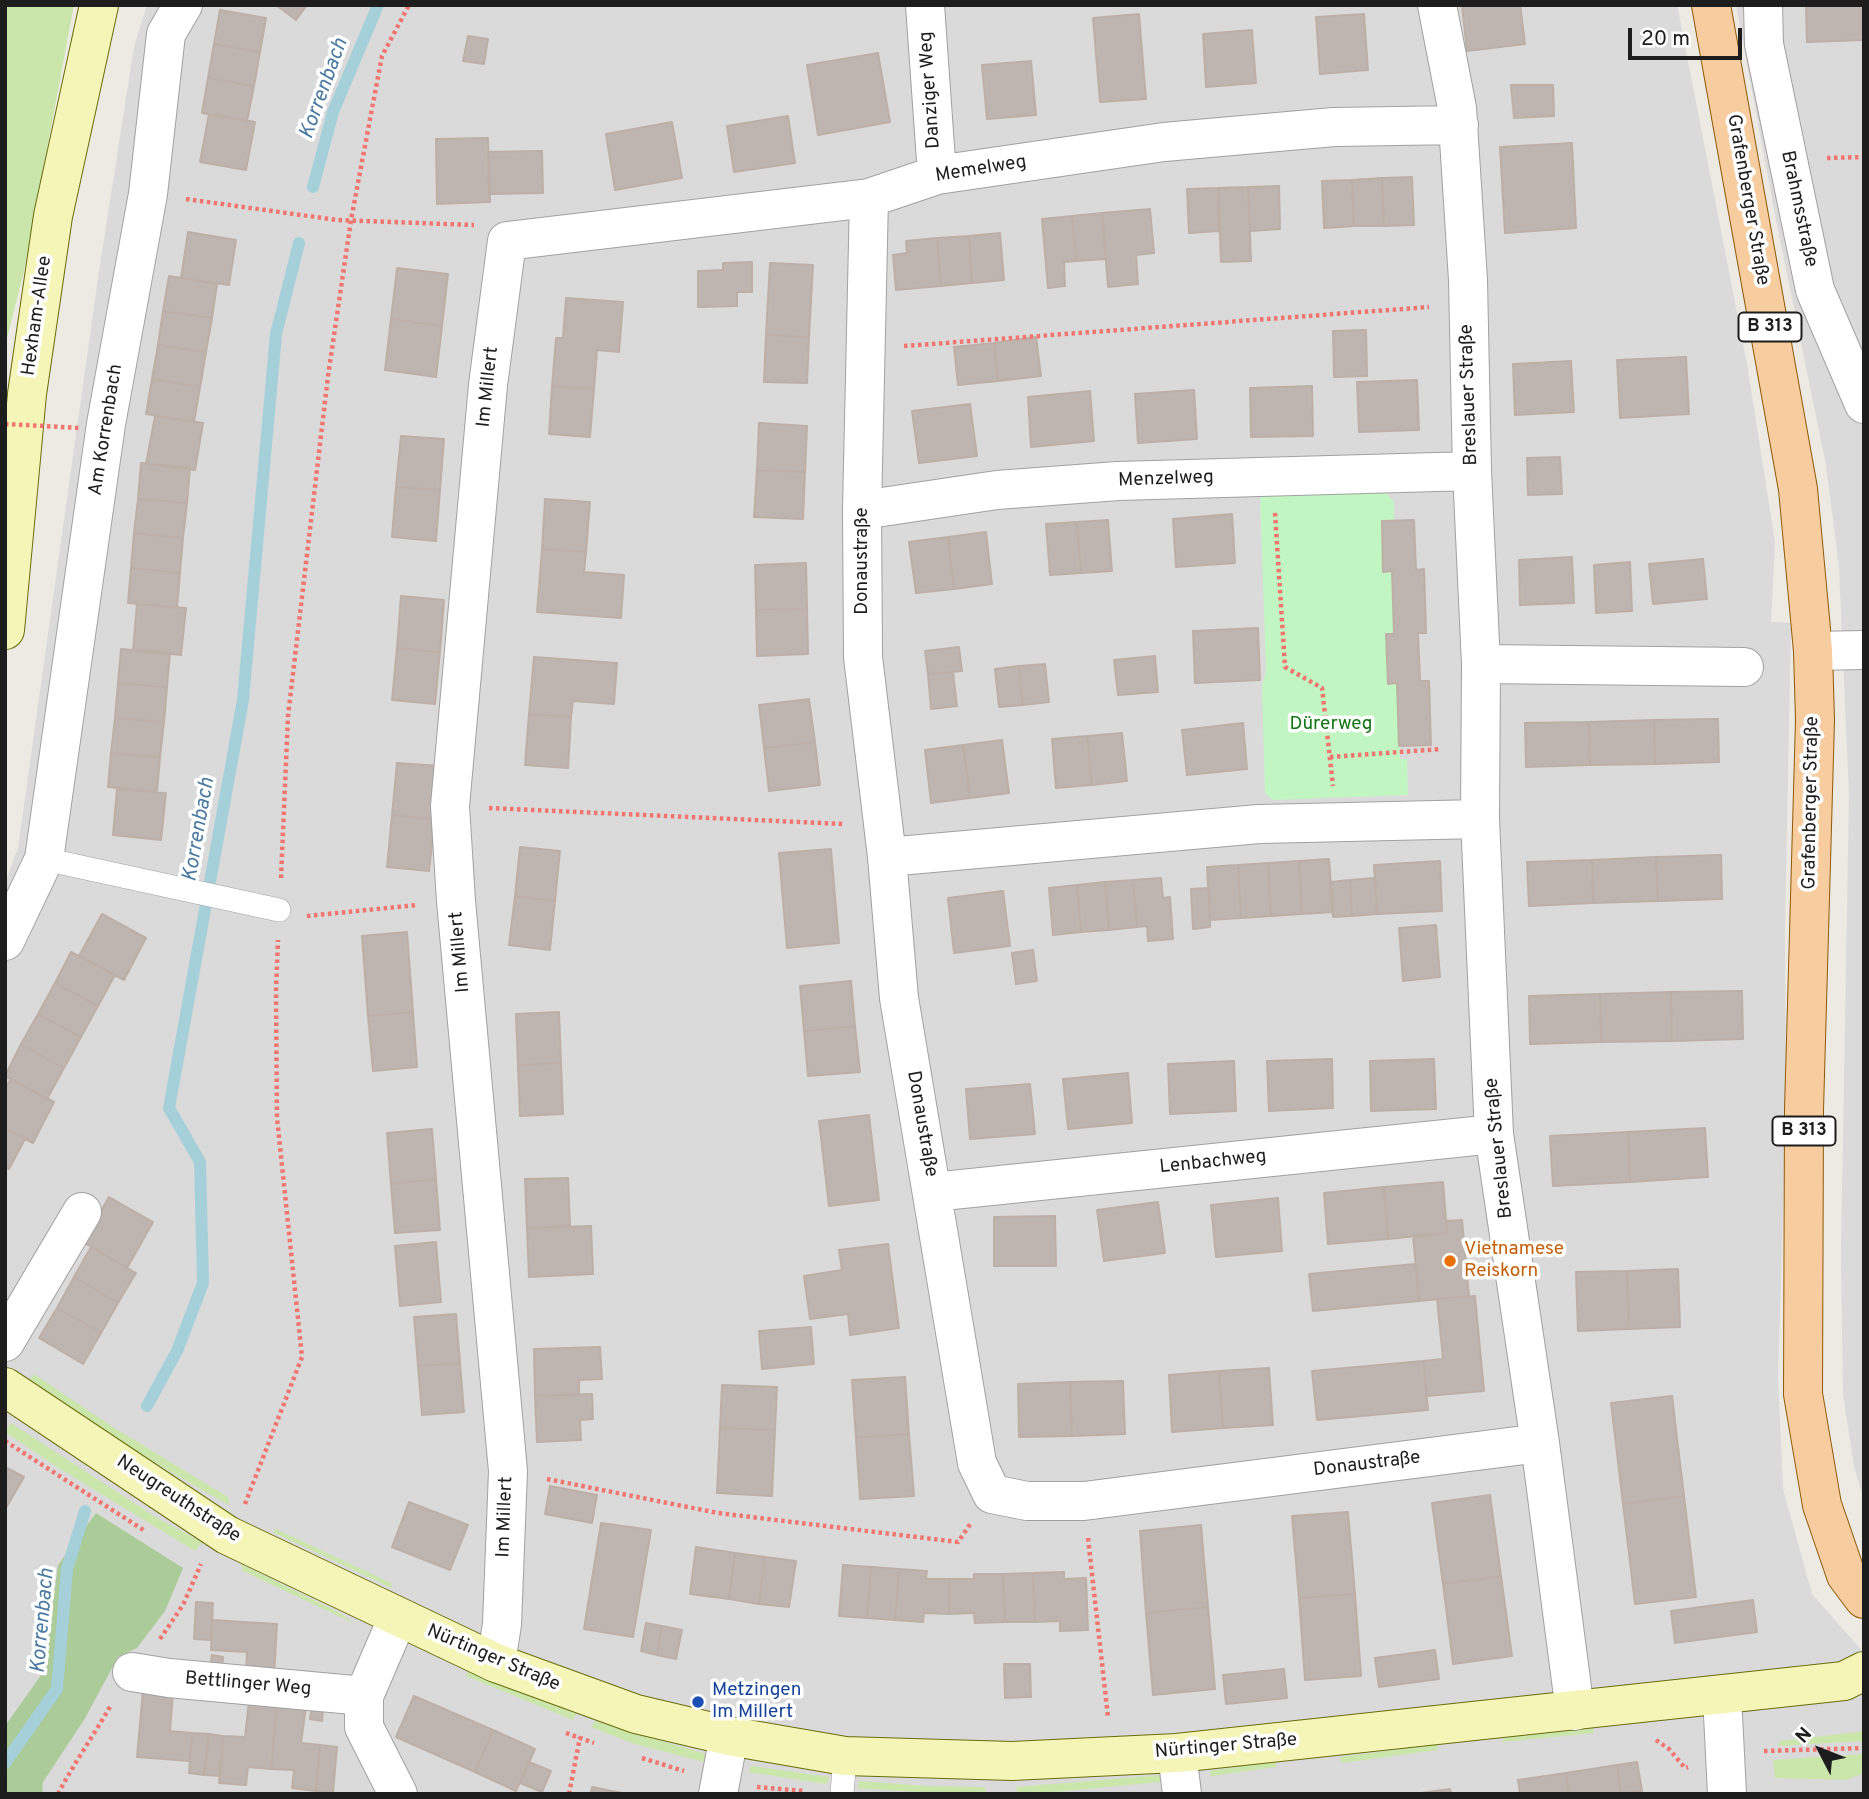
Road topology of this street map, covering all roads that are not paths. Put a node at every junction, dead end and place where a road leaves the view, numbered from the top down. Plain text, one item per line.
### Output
1 (99, 5) edge
2 (183, 5) edge
3 (925, 5) edge
4 (1437, 5) edge
5 (1711, 5) edge
6 (1763, 5) edge
7 (1459, 125) junction
8 (937, 175) junction
9 (870, 198) junction
10 (507, 241) joint
11 (1864, 404) edge
12 (16, 409) edge
13 (5, 443) edge
14 (1472, 471) junction
15 (862, 510) junction
16 (6, 617) edge
17 (1864, 650) edge
18 (1814, 651) junction
19 (1481, 664) junction
20 (1744, 667) dead end
21 (1480, 819) junction
22 (885, 842) junction
23 (44, 859) junction
24 (279, 914) road end
25 (5, 941) edge
26 (1494, 1134) junction
27 (933, 1192) junction
28 (82, 1212) dead end
29 (5, 1342) edge
30 (5, 1387) edge
31 (1540, 1443) junction
32 (1864, 1599) edge
33 (398, 1617) junction
34 (496, 1663) junction
35 (1864, 1671) edge
36 (132, 1672) road end
37 (1722, 1695) junction
38 (364, 1696) junction
39 (1575, 1711) junction
40 (729, 1736) junction
41 (1177, 1752) junction
42 (845, 1756) junction
43 (398, 1794) edge
44 (718, 1794) edge
45 (842, 1794) edge
46 (1182, 1794) edge
47 (1727, 1794) edge

1 - 12 street, Hexham-Allee
2 - 23 street, Am Korrenbach
3 - 8 street, Danziger Weg
4 - 7 street
5 - 18 main road, Grafenberger Straße / B 313
6 - 11 street, Brahmsstraße
7 - 8 street, Memelweg
7 - 14 street, Breslauer Straße
8 - 9 street, Memelweg
9 - 10 street, Memelweg
9 - 15 street, Donaustraße
10 - 34 street, Im Millert
12 - 13 street
12 - 16 street, Hexham-Allee
14 - 15 street, Menzelweg
14 - 19 street, Breslauer Straße
15 - 22 street, Donaustraße
17 - 18 street
18 - 32 main road, Grafenberger Straße / B 313
19 - 20 street
19 - 21 street, Breslauer Straße
21 - 22 street
21 - 26 street, Breslauer Straße
22 - 27 street, Donaustraße
23 - 24 lane
23 - 25 street, Am Korrenbach
26 - 27 street, Lenbachweg
26 - 31 street, Breslauer Straße
27 - 31 street, Donaustraße
28 - 29 street
30 - 33 street, Neugreuthstraße
31 - 39 street, Breslauer Straße
33 - 34 street, Nürtinger Straße
33 - 38 street
34 - 40 street, Nürtinger Straße
35 - 37 street, Nürtinger Straße
36 - 38 street, Bettlinger Weg
37 - 39 street, Nürtinger Straße
37 - 47 street
38 - 43 street
39 - 41 street, Nürtinger Straße
40 - 42 street, Nürtinger Straße
40 - 44 street
41 - 42 street, Nürtinger Straße
41 - 46 street
42 - 45 lane

